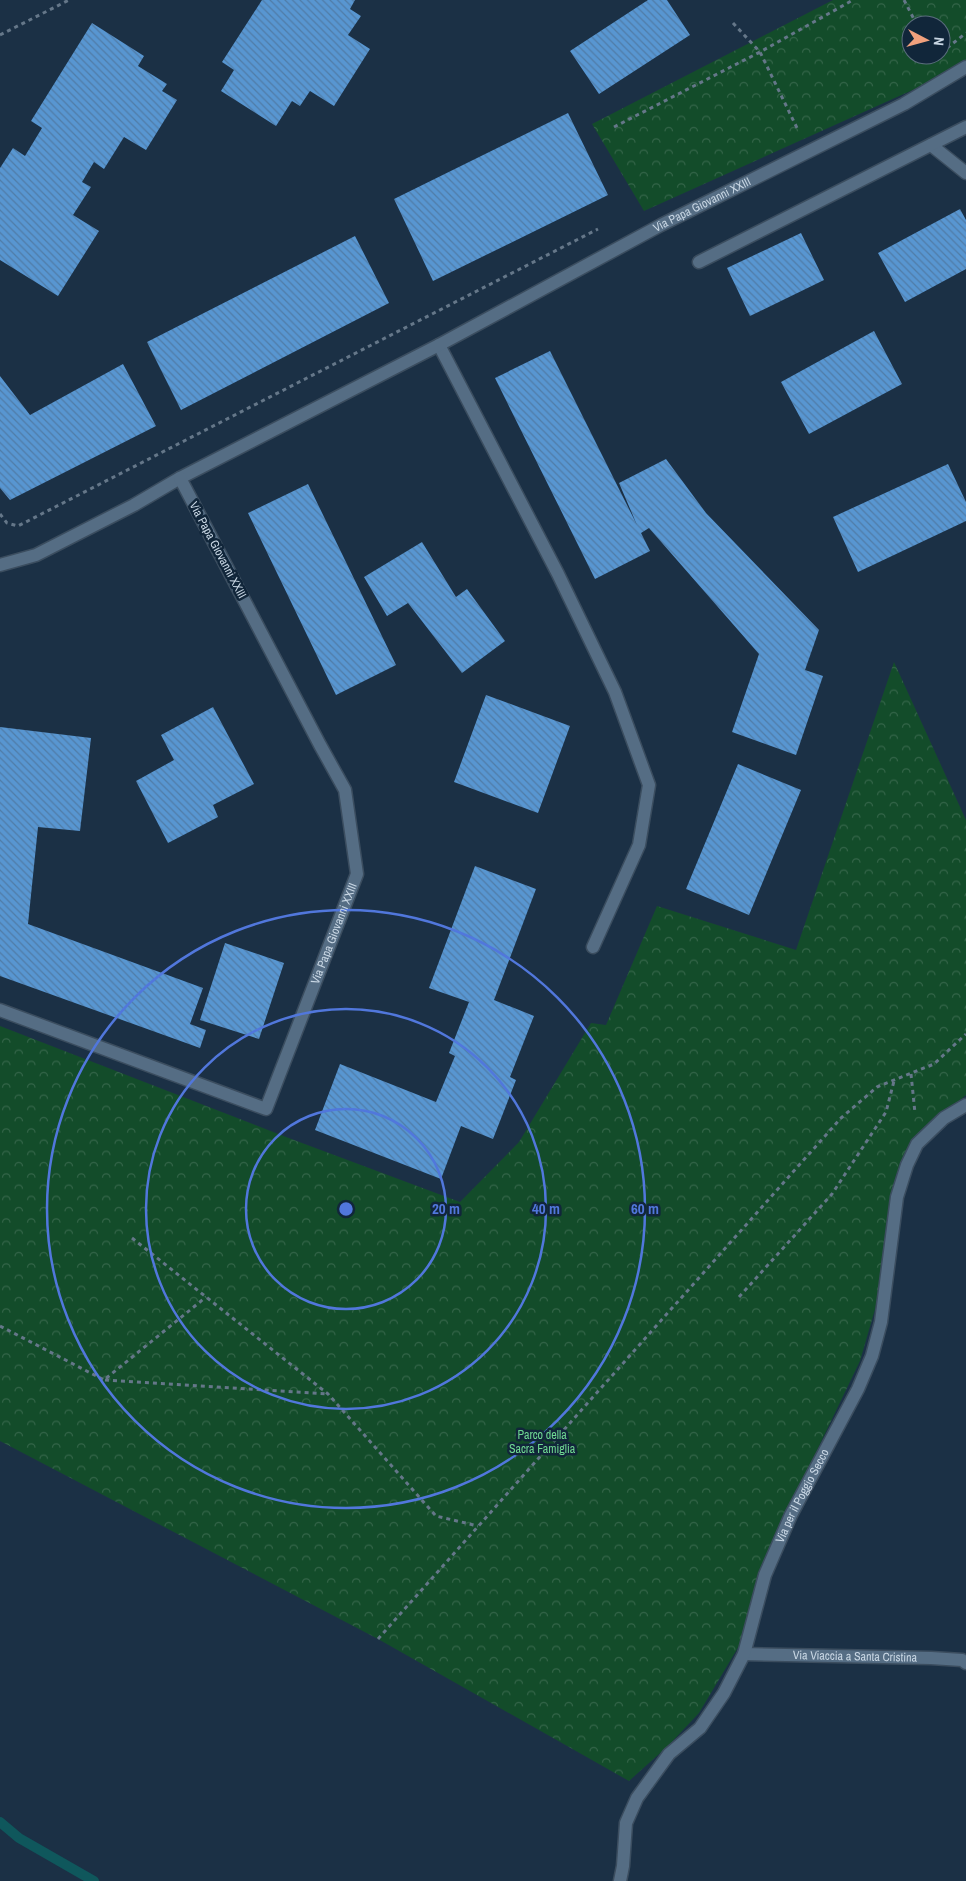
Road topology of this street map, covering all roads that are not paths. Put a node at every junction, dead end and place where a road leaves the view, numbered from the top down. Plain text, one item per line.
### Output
1 (966, 68) edge
2 (966, 127) edge
3 (931, 145) junction
4 (966, 173) edge
5 (698, 262) dead end
6 (439, 345) junction
7 (180, 478) junction
8 (0, 565) edge
9 (593, 947) dead end
10 (0, 1010) edge
11 (966, 1105) edge
12 (744, 1654) junction
13 (966, 1663) edge
14 (620, 1881) edge

1 - 6 street, Via Papa Giovanni XXIII
2 - 3 street
3 - 4 street
3 - 5 street
6 - 7 street, Via Papa Giovanni XXIII
6 - 9 street
7 - 8 street, Via Papa Giovanni XXIII
7 - 10 street, Via Papa Giovanni XXIII
11 - 12 street, Via per il Poggio Secco
12 - 13 street, Via Viaccia a Santa Cristina
12 - 14 street, Via per il Poggio Secco

